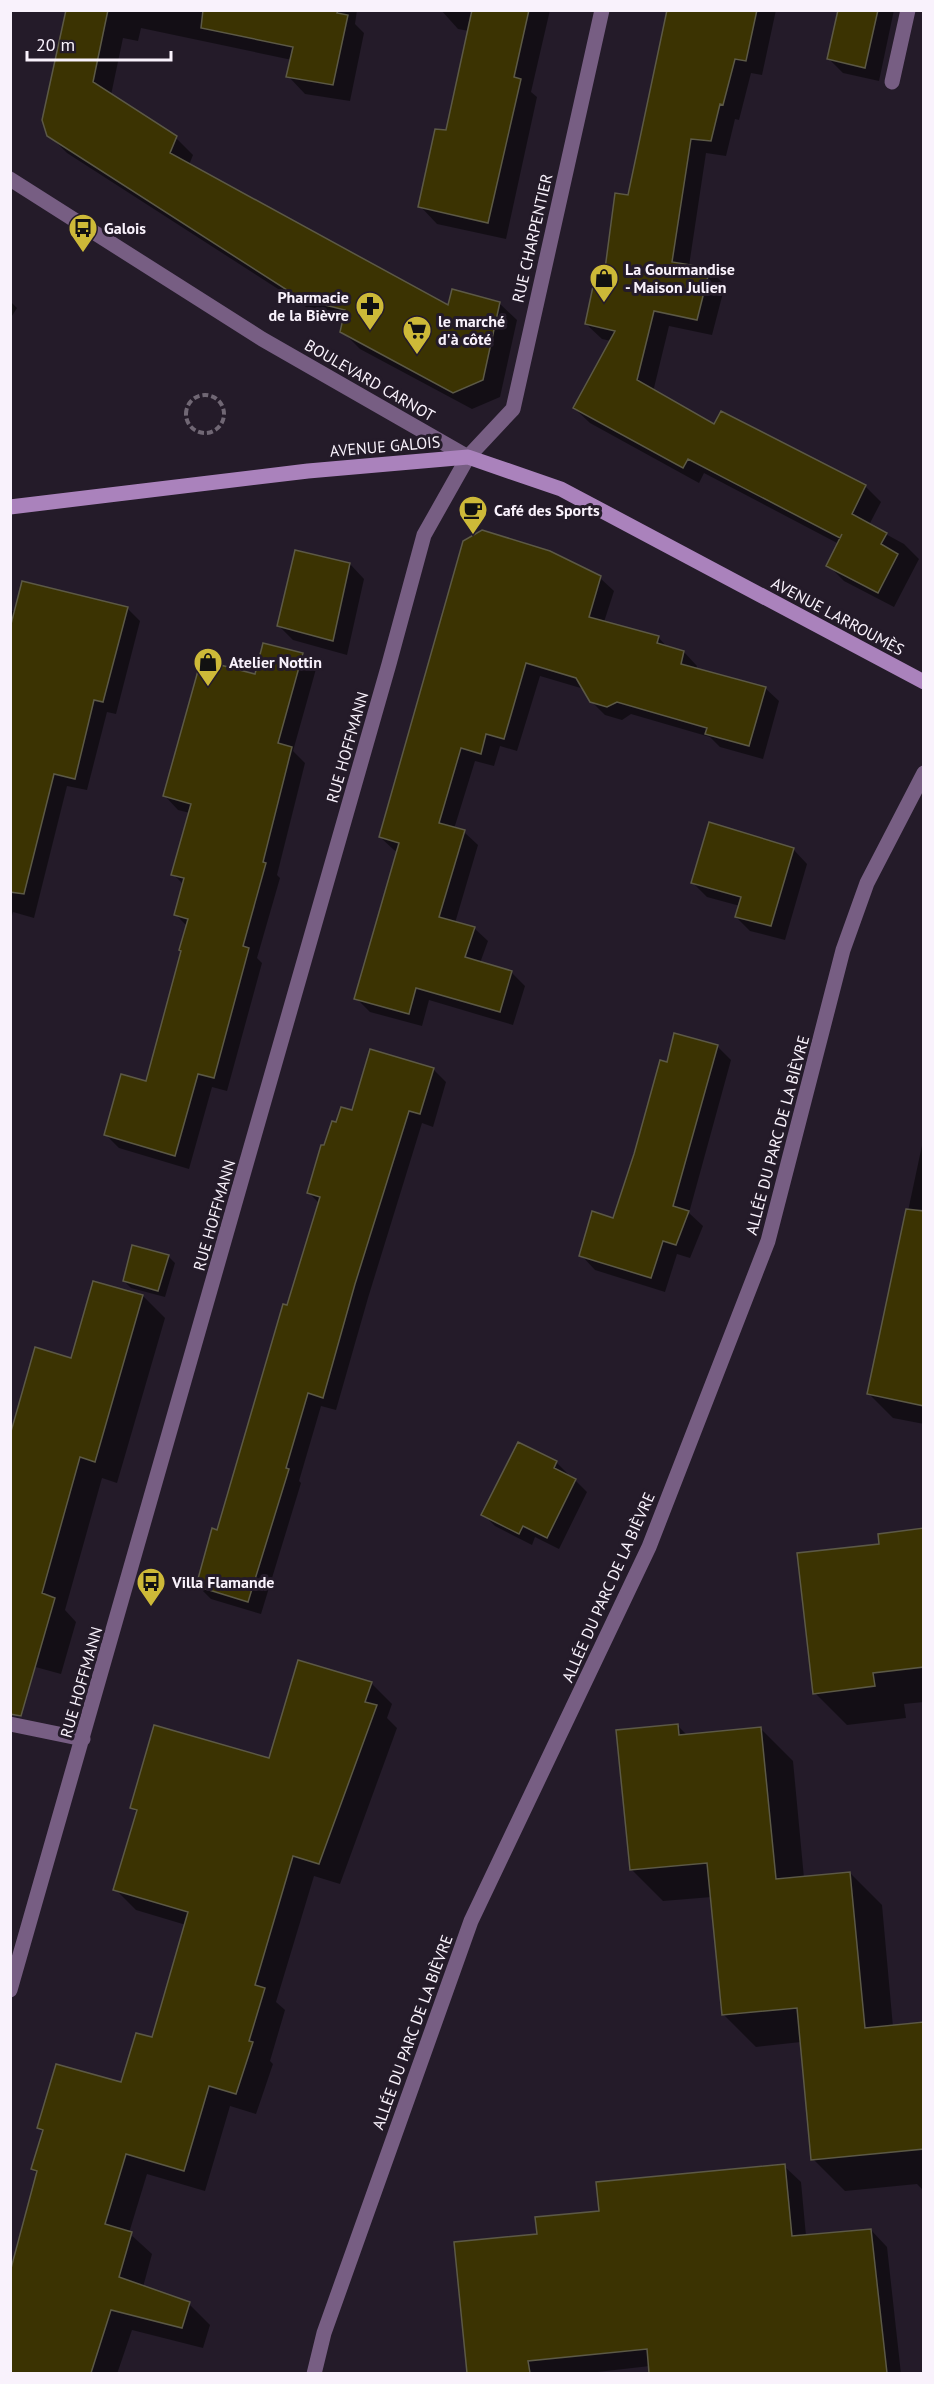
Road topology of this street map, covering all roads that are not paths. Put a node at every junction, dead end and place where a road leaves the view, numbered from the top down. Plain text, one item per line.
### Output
1 (602, 10) edge
2 (908, 10) edge
3 (892, 82) dead end
4 (10, 179) edge
5 (468, 457) junction
6 (10, 507) edge
7 (737, 583) joint
8 (924, 682) edge
9 (924, 774) edge
10 (10, 1724) edge
11 (83, 1739) junction
12 (10, 1990) edge
13 (314, 2373) edge

1 - 5 street, RUE CHARPENTIER
2 - 3 street
4 - 5 street, BOULEVARD CARNOT
5 - 6 main road, AVENUE GALOIS
5 - 7 main road, AVENUE GALOIS
5 - 11 street, RUE HOFFMANN
7 - 8 main road, AVENUE LARROUMÈS
9 - 13 street, ALLÉE DU PARC DE LA BIÈVRE
10 - 11 street
11 - 12 street, RUE HOFFMANN

